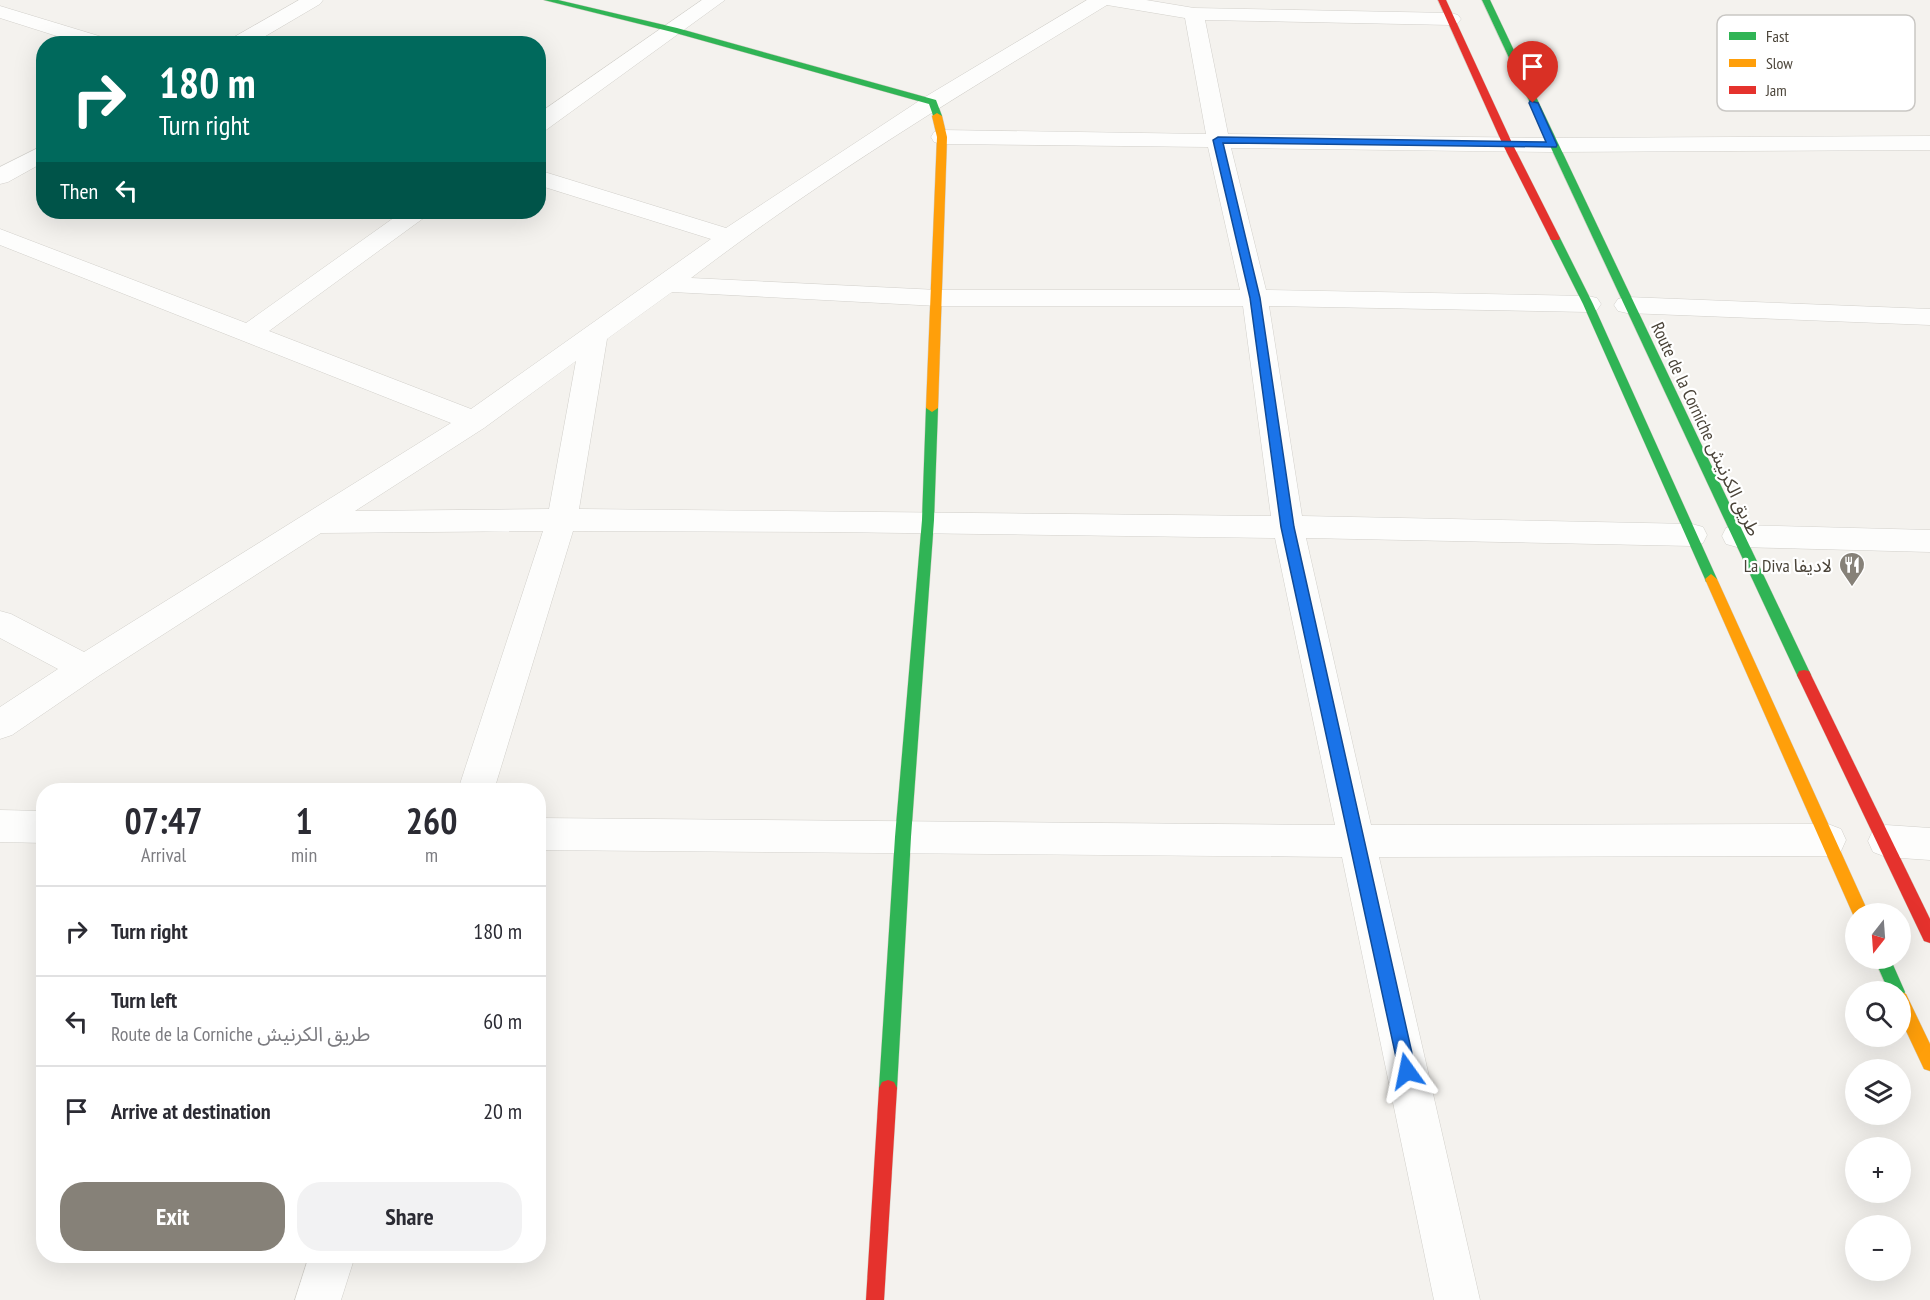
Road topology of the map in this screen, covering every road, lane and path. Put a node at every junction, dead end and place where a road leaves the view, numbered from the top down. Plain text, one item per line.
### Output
1 (312, 0) edge
2 (549, 0) edge
3 (715, 0) edge
4 (1101, 0) edge
5 (1111, 0) edge
6 (1442, 0) edge
7 (1486, 0) edge
8 (0, 12) edge
9 (1194, 14) junction
10 (1451, 19) junction
11 (674, 30) junction
12 (79, 36) edge
13 (250, 36) edge
14 (933, 102) junction
15 (546, 119) edge
16 (942, 137) junction
17 (1218, 140) junction
18 (1930, 143) edge
19 (1508, 145) junction
20 (1552, 145) junction
21 (36, 157) edge
22 (0, 177) edge
23 (546, 180) edge
24 (407, 219) edge
25 (0, 236) edge
26 (729, 237) junction
27 (667, 284) junction
28 (938, 298) junction
29 (1255, 298) junction
30 (1588, 304) junction
31 (1627, 305) junction
32 (1930, 317) edge
33 (249, 333) junction
34 (594, 337) junction
35 (474, 421) junction
36 (562, 518) junction
37 (928, 520) junction
38 (313, 522) junction
39 (1288, 527) junction
40 (1692, 535) junction
41 (1737, 536) junction
42 (1930, 541) edge
43 (0, 623) edge
44 (85, 668) junction
45 (0, 725) edge
46 (478, 783) edge
47 (0, 826) edge
48 (36, 827) edge
49 (546, 834) edge
50 (903, 837) junction
51 (1828, 840) junction
52 (1358, 841) junction
53 (1886, 841) junction
54 (1930, 844) edge
55 (1857, 903) edge
56 (1930, 936) edge
57 (1911, 1022) edge
58 (1930, 1063) edge
59 (330, 1263) edge
60 (318, 1300) edge
61 (875, 1300) edge
62 (1457, 1300) edge

1 - 13 street
2 - 11 street
3 - 11 street
4 - 14 street
5 - 9 street
6 - 10 street
7 - 20 street, Route de la Corniche طريق الكرنيش
8 - 12 street
9 - 10 street
9 - 17 street
10 - 19 street
11 - 14 street
11 - 15 street
14 - 16 street
14 - 26 street
16 - 17 street
16 - 28 street
17 - 19 street
17 - 29 street
18 - 20 street
19 - 20 street
19 - 30 street
20 - 31 street, Route de la Corniche طريق الكرنيش
21 - 22 street
23 - 26 street
24 - 33 street
25 - 33 street
26 - 27 street
27 - 28 street
27 - 34 street
28 - 29 street
28 - 37 street
29 - 30 street
29 - 39 street
30 - 40 street
31 - 32 street
31 - 41 street, Route de la Corniche طريق الكرنيش
33 - 35 street
34 - 35 street
34 - 36 street
35 - 38 street
36 - 37 street
36 - 38 street
36 - 46 street
37 - 39 street
37 - 50 street
38 - 44 street
39 - 40 street
39 - 52 street
40 - 51 street
41 - 42 street
41 - 53 street, Route de la Corniche طريق الكرنيش
43 - 44 street
44 - 45 street
47 - 48 street
49 - 50 street
50 - 52 street
50 - 61 street
51 - 52 street
51 - 55 street
52 - 62 street
53 - 54 street
53 - 56 street, Route de la Corniche طريق الكرنيش
57 - 58 street
59 - 60 street

